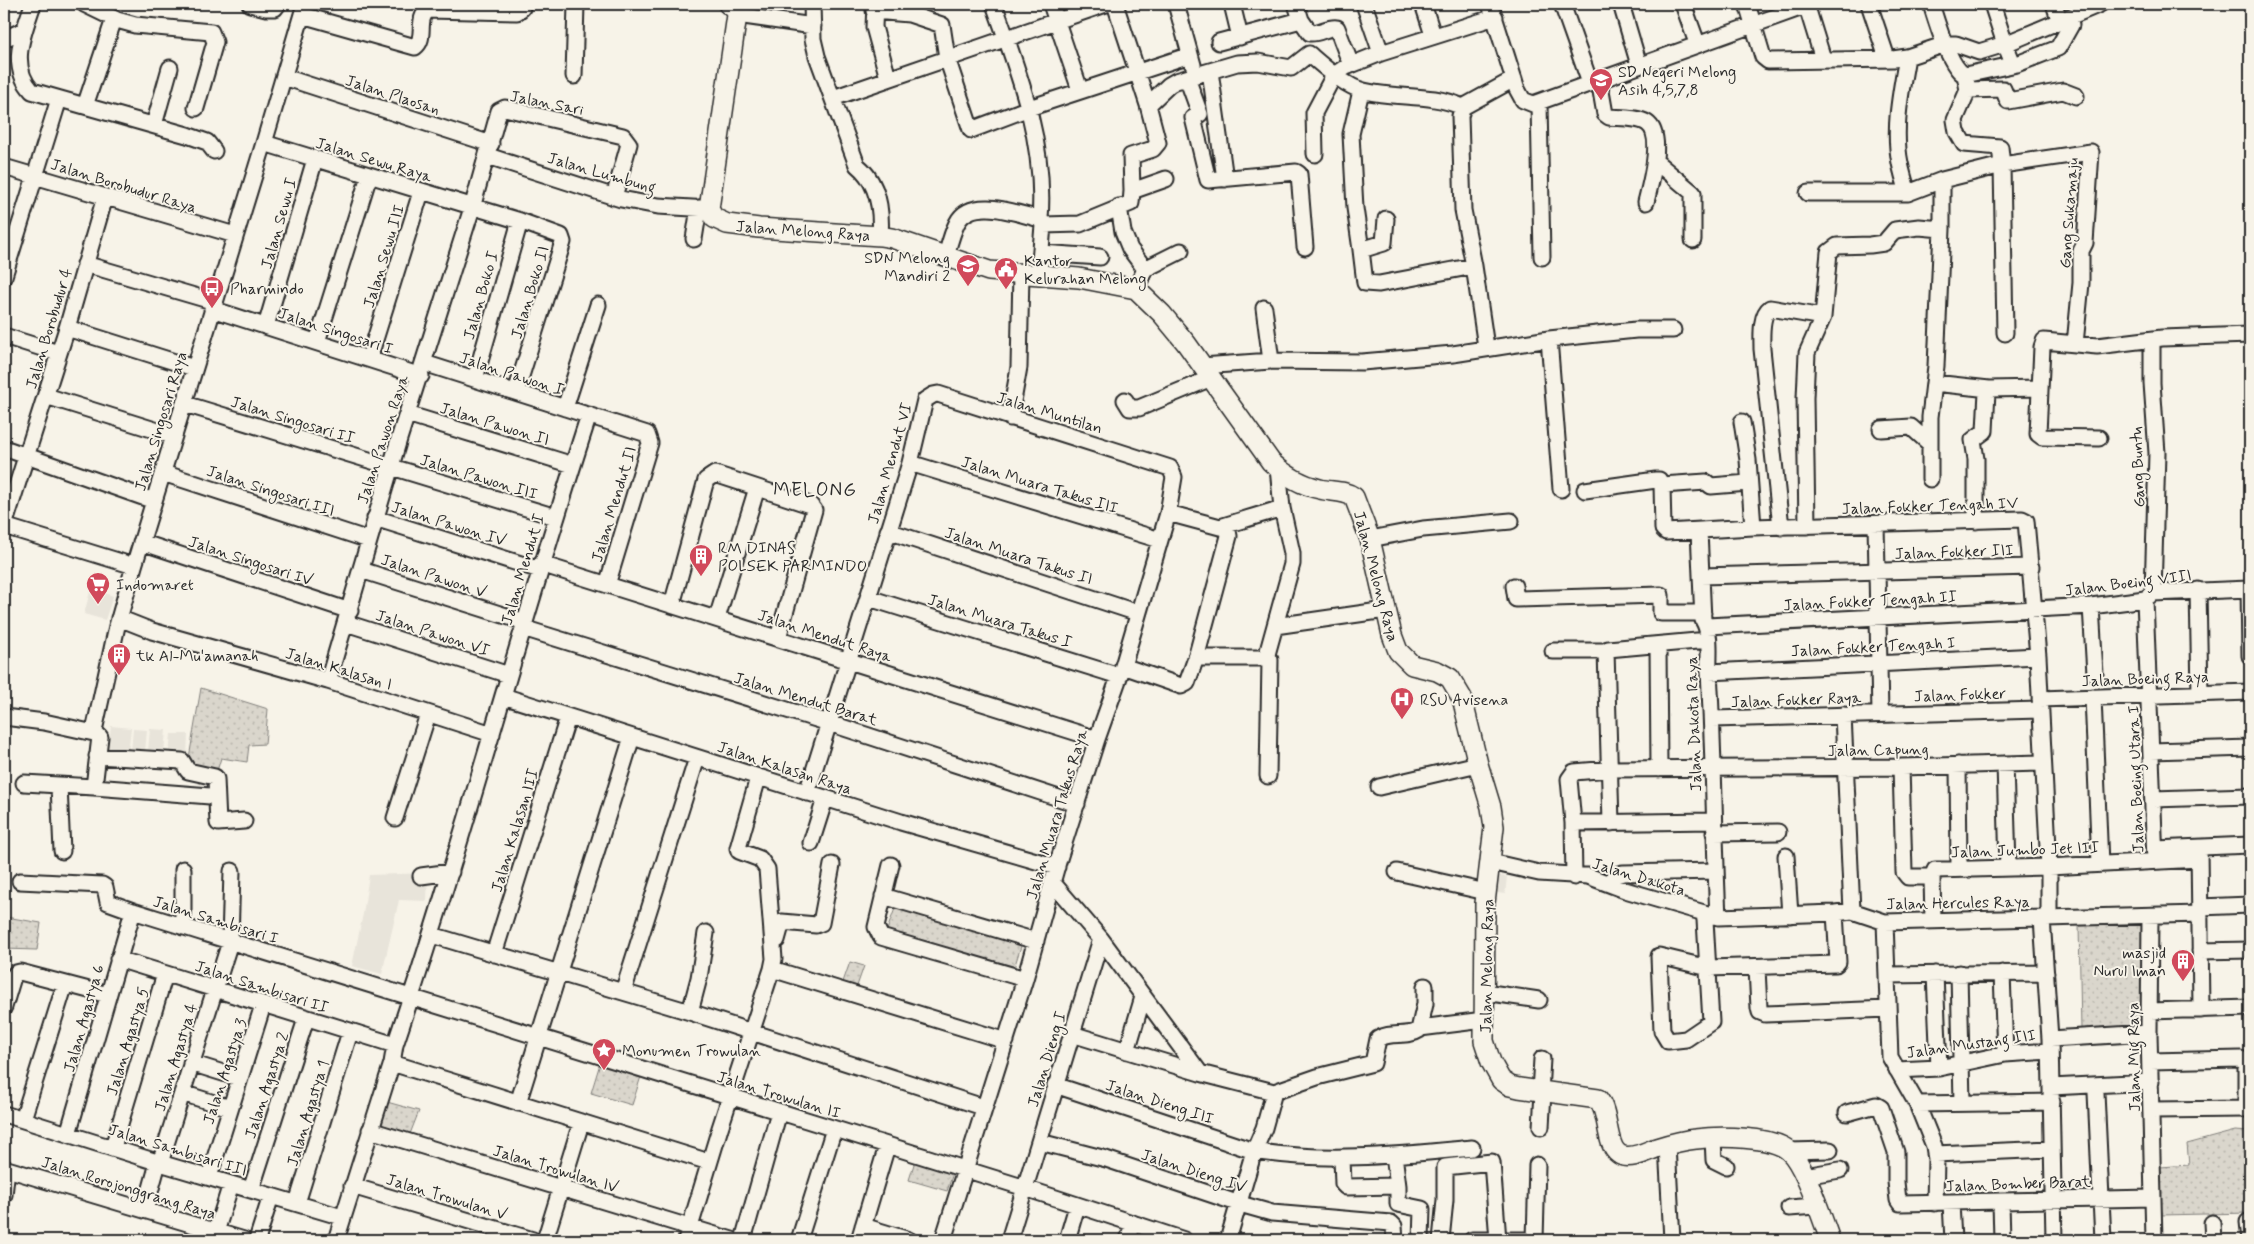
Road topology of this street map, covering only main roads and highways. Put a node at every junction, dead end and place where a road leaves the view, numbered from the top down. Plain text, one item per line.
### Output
1 (735, 8) edge
2 (1830, 1240) edge

1 - 2 main road, Jalan Melong Raya

